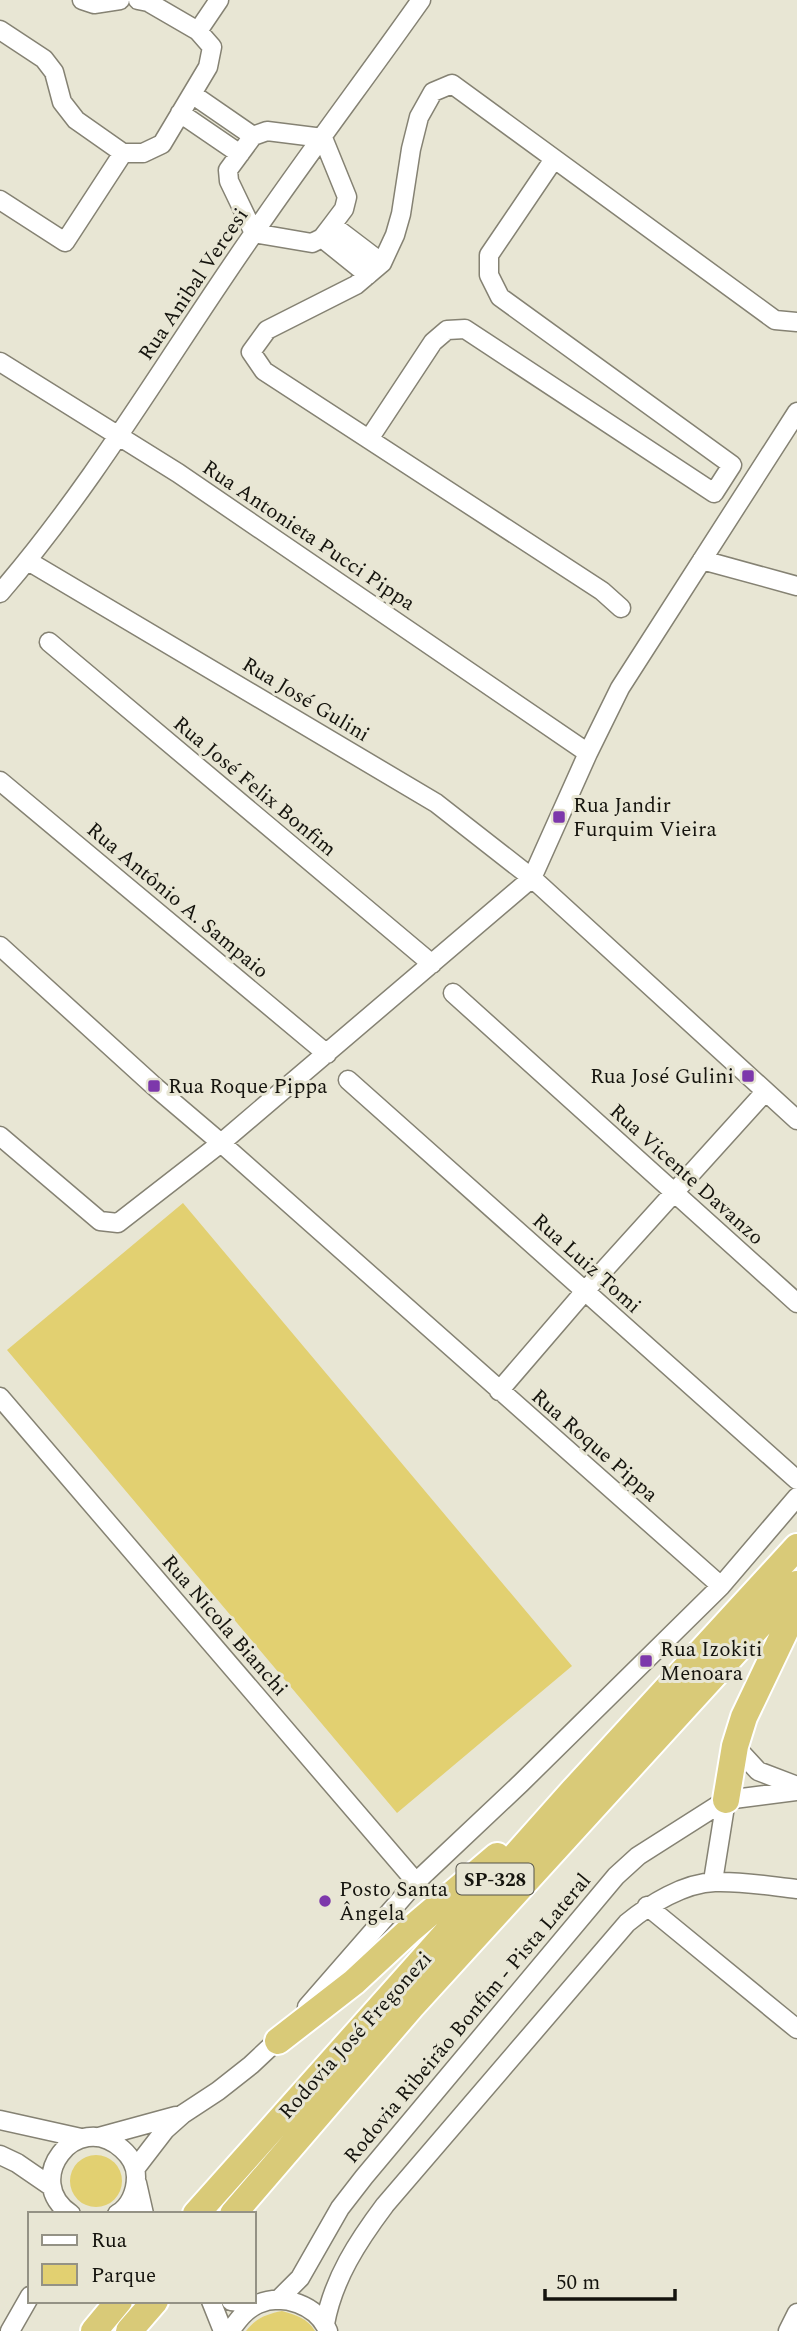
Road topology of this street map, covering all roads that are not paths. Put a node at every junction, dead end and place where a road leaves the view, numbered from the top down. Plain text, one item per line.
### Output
1 (82, 0) edge
2 (120, 0) edge
3 (138, 0) edge
4 (219, 0) edge
5 (421, 0) edge
6 (0, 30) edge
7 (198, 30) junction
8 (192, 94) junction
9 (180, 113) junction
10 (253, 136) junction
11 (323, 138) junction
12 (123, 153) junction
13 (240, 154) junction
14 (554, 159) junction
15 (0, 200) edge
16 (327, 232) junction
17 (254, 233) junction
18 (382, 262) junction
19 (368, 275) junction
20 (797, 322) edge
21 (0, 362) edge
22 (797, 412) edge
23 (118, 436) junction
24 (369, 439) junction
25 (702, 560) junction
26 (28, 561) junction
27 (797, 586) edge
28 (0, 593) edge
29 (621, 608) dead end
30 (49, 642) dead end
31 (588, 752) junction
32 (0, 781) edge
33 (532, 878) junction
34 (0, 946) edge
35 (432, 964) junction
36 (453, 993) dead end
37 (327, 1054) junction
38 (348, 1080) dead end
39 (765, 1092) junction
40 (797, 1120) edge
41 (0, 1136) edge
42 (221, 1143) junction
43 (673, 1192) junction
44 (585, 1291) junction
45 (797, 1303) edge
46 (499, 1391) junction
47 (0, 1398) edge
48 (797, 1480) edge
49 (797, 1497) edge
50 (797, 1547) edge
51 (797, 1584) edge
52 (721, 1586) junction
53 (797, 1606) edge
54 (735, 1746) junction
55 (797, 1786) edge
56 (573, 1791) junction
57 (797, 1791) edge
58 (726, 1800) junction
59 (713, 1881) junction
60 (416, 1882) junction
61 (797, 1889) edge
62 (647, 1906) junction
63 (797, 2029) edge
64 (278, 2041) junction
65 (183, 2114) junction
66 (0, 2120) edge
67 (90, 2137) junction
68 (0, 2155) edge
69 (136, 2175) junction
70 (53, 2191) junction
71 (48, 2212) edge
72 (68, 2212) edge
73 (119, 2212) edge
74 (144, 2212) edge
75 (199, 2212) edge
76 (235, 2212) edge
77 (28, 2300) edge
78 (278, 2300) junction
79 (117, 2303) edge
80 (154, 2303) edge
81 (212, 2303) edge
82 (249, 2303) edge
83 (258, 2304) junction
84 (797, 2313) edge
85 (326, 2328) edge
86 (10, 2331) edge
87 (94, 2331) edge
88 (129, 2331) edge
89 (223, 2331) edge
90 (230, 2331) edge
91 (788, 2331) edge

1 - 2 street
3 - 7 street
4 - 7 street
5 - 11 street, Rua Anibal Vercesi
6 - 12 street
7 - 8 street
8 - 9 street
8 - 10 street
9 - 12 street
9 - 13 street
10 - 11 street
10 - 13 street
11 - 16 street
11 - 17 street, Rua Anibal Vercesi
12 - 15 street
13 - 17 street
14 - 18 street
14 - 20 street
14 - 24 street
16 - 17 street
16 - 18 street
16 - 19 street
17 - 23 street, Rua Anibal Vercesi
18 - 19 street
19 - 24 street
21 - 23 street, Rua Antonieta Pucci Pippa
22 - 25 street
23 - 26 street, Rua Anibal Vercesi
23 - 31 street, Rua Antonieta Pucci Pippa
24 - 29 street
25 - 27 street
25 - 31 street
26 - 28 street, Rua Anibal Vercesi
26 - 33 street, Rua José Gulini
30 - 35 street, Rua José Felix Bonfim
31 - 33 street
32 - 37 street, Rua Antônio A. Sampaio
33 - 35 street
33 - 39 street, Rua José Gulini
34 - 42 street, Rua Roque Pippa
35 - 37 street
36 - 43 street, Rua Vicente Davanzo
37 - 42 street
38 - 44 street, Rua Luiz Tomi
39 - 40 street, Rua José Gulini
39 - 43 street
41 - 42 street
42 - 46 street, Rua Roque Pippa
43 - 44 street
43 - 45 street, Rua Vicente Davanzo
44 - 46 street
44 - 48 street, Rua Luiz Tomi
46 - 52 street, Rua Roque Pippa
47 - 60 street, Rua Nicola Bianchi
49 - 52 street
50 - 56 highway, Rodovia José Fregonezi / SP-328
51 - 76 highway, Rodovia José Fregonezi / SP-328
52 - 60 street
53 - 54 highway
54 - 55 street
54 - 58 highway
56 - 64 highway
56 - 75 highway, Rodovia José Fregonezi / SP-328
57 - 58 street
58 - 59 street
58 - 78 street, Rodovia Ribeirão Bonfim - Pista Lateral
59 - 61 street
59 - 62 street
60 - 64 street
62 - 63 street
62 - 85 street
64 - 65 street
65 - 67 street
65 - 69 street
66 - 67 street
67 - 69 street
67 - 70 street
68 - 70 street
69 - 73 street
69 - 74 street
70 - 71 street
70 - 72 street
77 - 86 street
78 - 83 street
78 - 85 street
79 - 87 highway
80 - 88 highway
81 - 89 street
82 - 83 street
83 - 90 street
84 - 91 street

